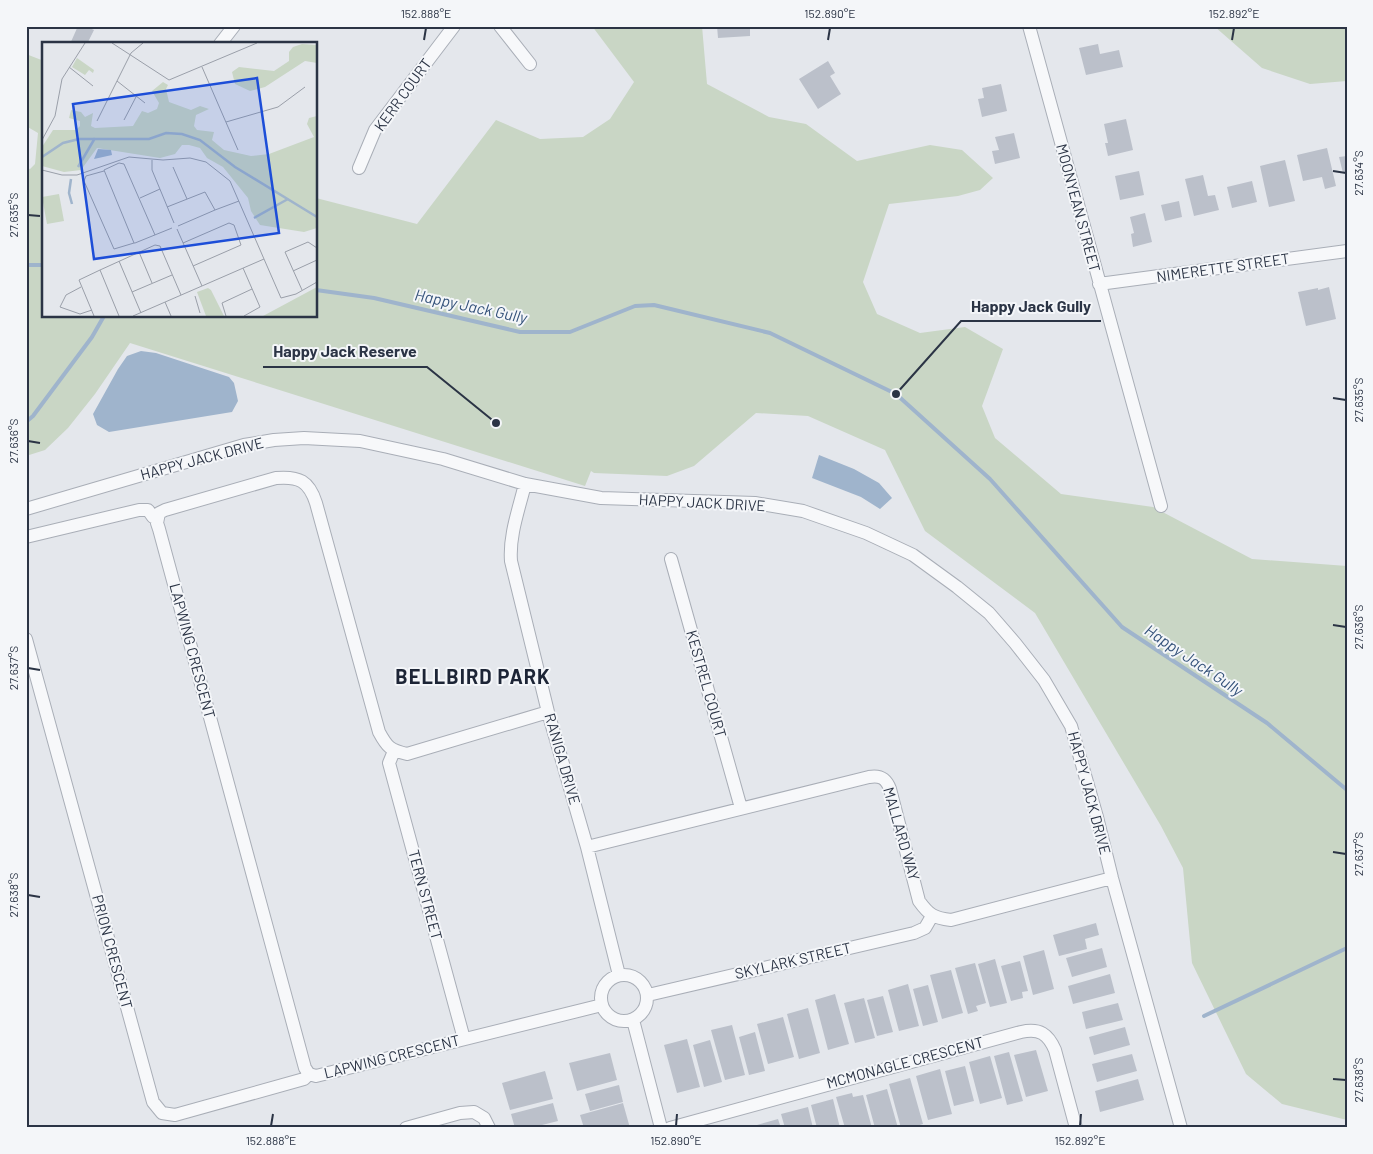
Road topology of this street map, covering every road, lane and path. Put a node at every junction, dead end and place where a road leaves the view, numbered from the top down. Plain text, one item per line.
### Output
1 (234, 26) edge
2 (454, 26) edge
3 (500, 26) edge
4 (1028, 26) edge
5 (222, 42) edge
6 (530, 64) dead end
7 (359, 168) dead end
8 (1347, 251) edge
9 (1099, 284) junction
10 (525, 484) junction
11 (1161, 506) dead end
12 (26, 509) edge
13 (158, 518) junction
14 (26, 537) edge
15 (671, 559) dead end
16 (26, 639) edge
17 (548, 712) junction
18 (394, 751) junction
19 (741, 808) junction
20 (587, 847) junction
21 (1112, 878) junction
22 (932, 916) junction
23 (619, 975) junction
24 (648, 996) junction
25 (602, 1005) junction
26 (633, 1020) junction
27 (464, 1039) junction
28 (309, 1074) junction
29 (487, 1123) edge
30 (406, 1128) edge
31 (661, 1128) edge
32 (670, 1128) edge
33 (1076, 1128) edge
34 (1181, 1128) edge

1 - 5 street
2 - 7 street, KERR COURT
3 - 6 street
4 - 9 street, MOONYEAN STREET
8 - 9 street, NIMERETTE STREET
9 - 11 street, MOONYEAN STREET
10 - 12 street, HAPPY JACK DRIVE
10 - 17 street, RANIGA DRIVE
10 - 21 street, HAPPY JACK DRIVE
13 - 14 street
13 - 18 street
13 - 28 street, LAPWING CRESCENT
15 - 19 street, KESTREL COURT
16 - 28 street, PRION CRESCENT
17 - 18 street
17 - 20 street, RANIGA DRIVE
18 - 27 street, TERN STREET
19 - 20 street, MALLARD WAY
19 - 22 street, MALLARD WAY
20 - 23 street, RANIGA DRIVE
21 - 22 street
21 - 34 street, HAPPY JACK DRIVE
22 - 24 street, SKYLARK STREET
23 - 24 street
23 - 25 street
24 - 26 street
25 - 26 street
25 - 27 street, LAPWING CRESCENT
26 - 31 street
27 - 28 street, LAPWING CRESCENT
29 - 30 street
32 - 33 street, MCMONAGLE CRESCENT

